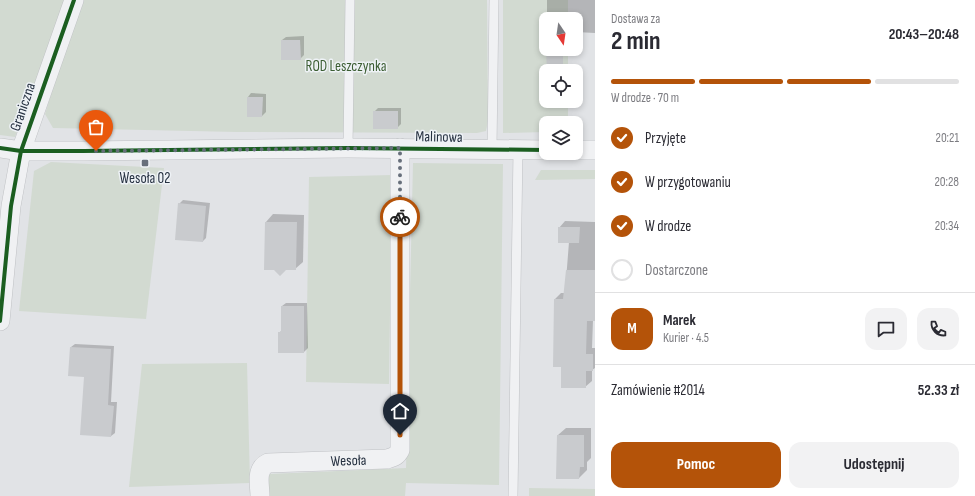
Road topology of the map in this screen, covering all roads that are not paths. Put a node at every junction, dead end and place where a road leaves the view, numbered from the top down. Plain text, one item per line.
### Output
1 (74, 0) edge
2 (350, 0) edge
3 (494, 0) edge
4 (0, 148) edge
5 (348, 148) junction
6 (400, 148) junction
7 (492, 149) junction
8 (518, 149) junction
9 (539, 150) edge
10 (583, 150) edge
11 (595, 150) edge
12 (21, 151) junction
13 (0, 322) edge
14 (260, 496) edge
15 (513, 496) edge

1 - 12 street, Graniczna
2 - 5 lane
3 - 7 lane
4 - 12 street, Malinowa
5 - 6 street, Malinowa
5 - 12 street, Malinowa
6 - 7 street, Malinowa
6 - 14 street, Wesoła
7 - 8 street, Malinowa
8 - 9 street, Malinowa
8 - 15 lane
10 - 11 street
12 - 13 street, Graniczna

